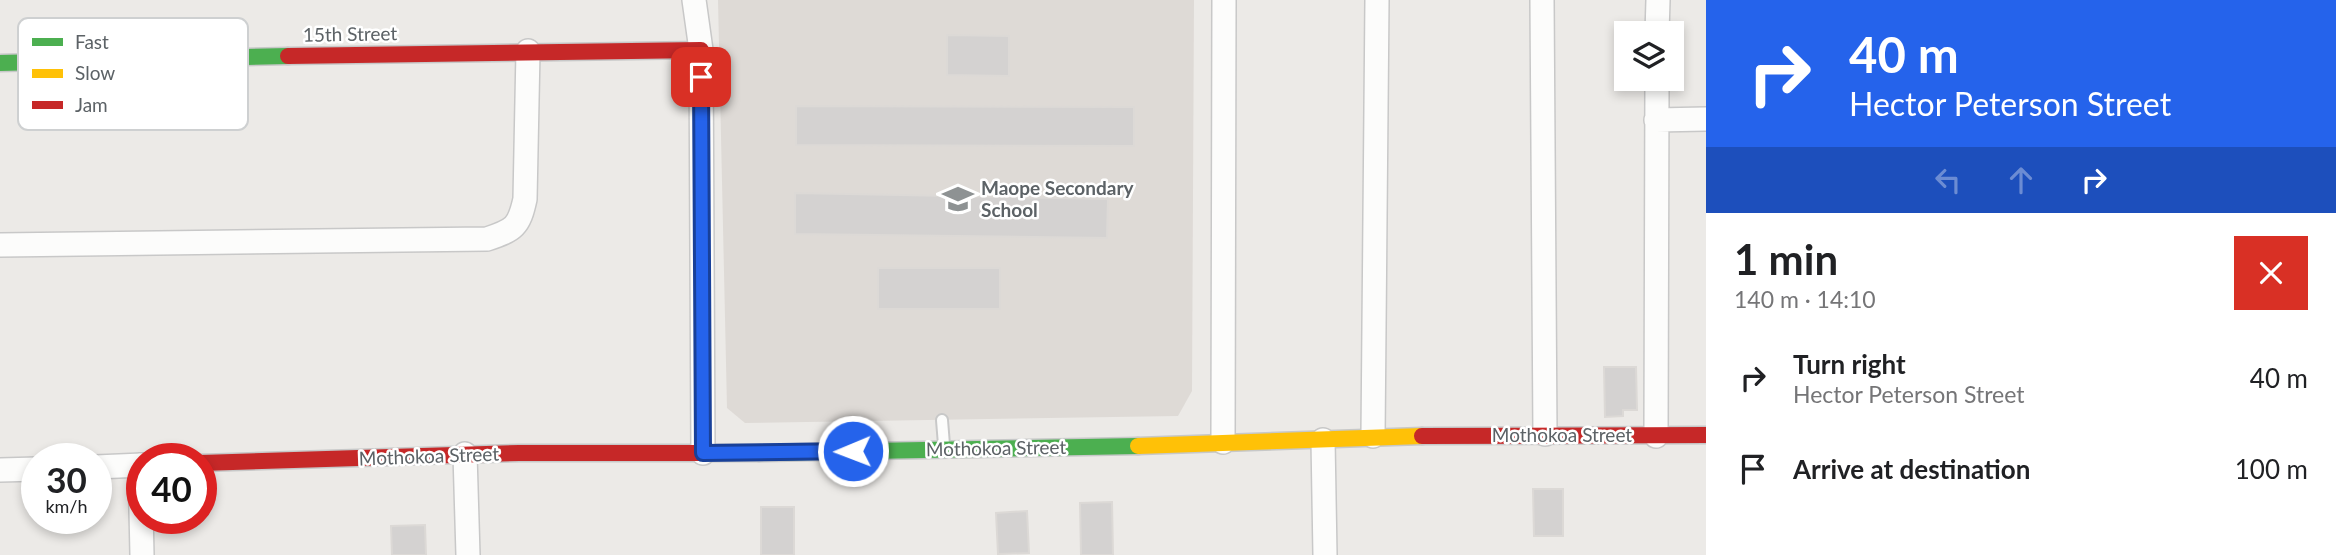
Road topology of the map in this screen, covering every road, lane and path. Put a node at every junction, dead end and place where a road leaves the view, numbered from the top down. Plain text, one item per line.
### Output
1 (694, 0) edge
2 (1224, 0) edge
3 (1377, 0) edge
4 (1542, 0) edge
5 (1658, 0) edge
6 (1657, 21) edge
7 (701, 50) junction
8 (528, 51) junction
9 (248, 57) edge
10 (0, 63) edge
11 (18, 63) edge
12 (1657, 91) edge
13 (1706, 119) edge
14 (1657, 120) junction
15 (0, 244) edge
16 (942, 420) dead end
17 (1545, 434) junction
18 (1706, 435) edge
19 (1373, 436) junction
20 (1656, 436) junction
21 (1323, 440) junction
22 (1223, 442) junction
23 (944, 449) junction
24 (703, 453) junction
25 (465, 454) junction
26 (217, 462) edge
27 (21, 469) edge
28 (0, 470) edge
29 (142, 534) edge
30 (142, 555) edge
31 (468, 555) edge
32 (1325, 555) edge

1 - 7 street
2 - 22 street
3 - 19 street
4 - 17 street
5 - 6 street
7 - 8 street, 15th Street
7 - 24 street
8 - 9 street, 15th Street
8 - 15 street
10 - 11 street, 15th Street
12 - 14 street
13 - 14 street
14 - 20 street
16 - 23 lane
17 - 19 street, Mothokoa Street
17 - 20 street, Mothokoa Street
18 - 20 street, Mothokoa Street
19 - 21 street, Mothokoa Street
21 - 22 street, Mothokoa Street
21 - 32 street
22 - 23 street, Mothokoa Street
23 - 24 street, Mothokoa Street
24 - 25 street, Mothokoa Street
25 - 26 street, Mothokoa Street
25 - 31 street
27 - 28 street
29 - 30 street

